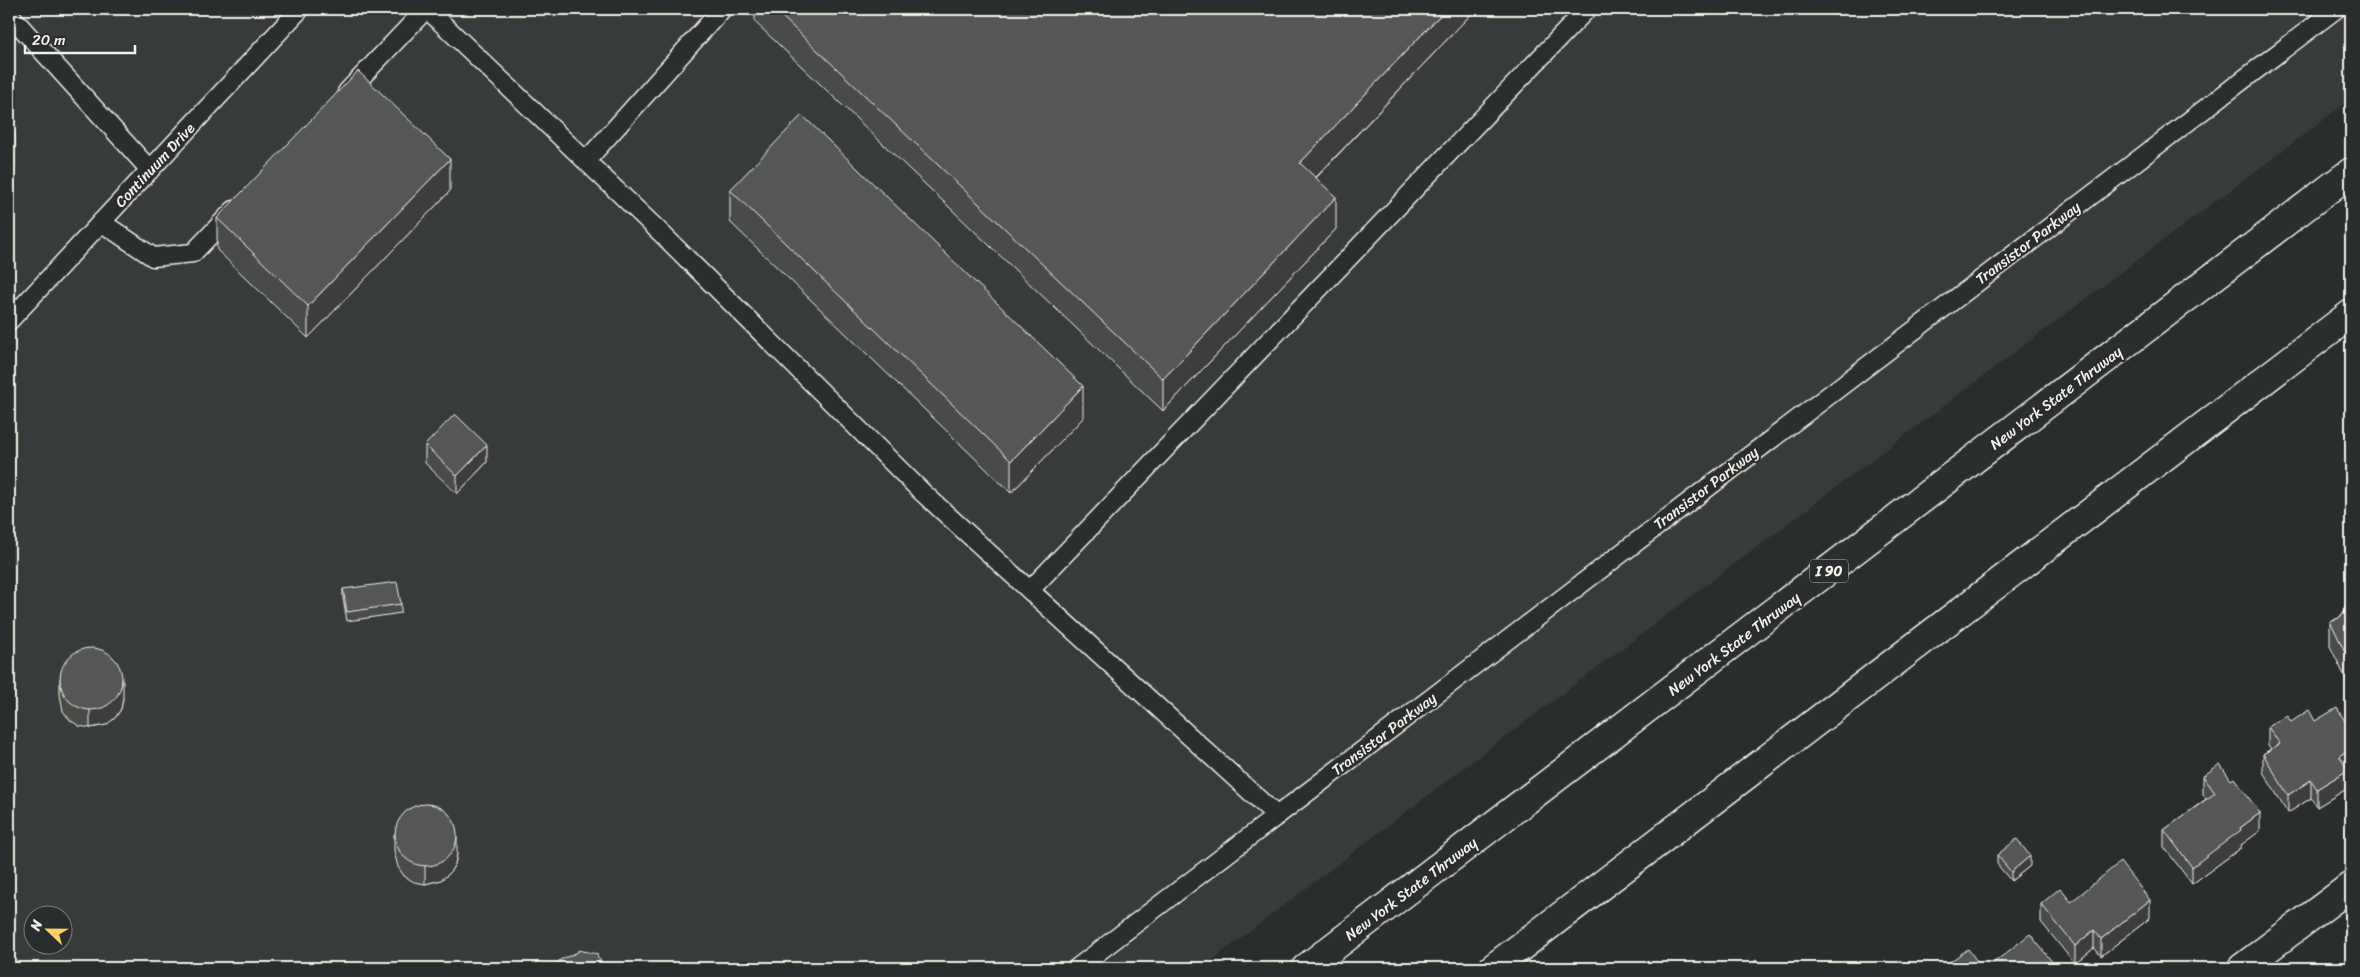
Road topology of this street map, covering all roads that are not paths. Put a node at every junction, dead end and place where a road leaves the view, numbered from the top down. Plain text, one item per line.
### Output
1 (300, 9) edge
2 (426, 9) edge
3 (722, 9) edge
4 (1587, 9) edge
5 (2336, 9) edge
6 (9, 14) edge
7 (337, 102) edge
8 (586, 161) junction
9 (150, 170) junction
10 (2351, 172) edge
11 (248, 196) edge
12 (101, 222) junction
13 (2351, 314) edge
14 (9, 321) edge
15 (1030, 590) junction
16 (1277, 816) junction
17 (2351, 886) edge
18 (1077, 968) edge
19 (1306, 968) edge
20 (1493, 968) edge
21 (2242, 968) edge

1 - 9 lane, Continuum Drive
2 - 7 lane
2 - 8 lane
3 - 8 lane
4 - 15 lane
5 - 16 lane, Transistor Parkway
6 - 9 lane
8 - 15 lane
9 - 12 lane, Continuum Drive
10 - 19 main road, New York State Thruway / I 90
11 - 12 lane
12 - 14 lane, Continuum Drive
13 - 20 main road
15 - 16 lane
16 - 18 lane, Transistor Parkway
17 - 21 main road

